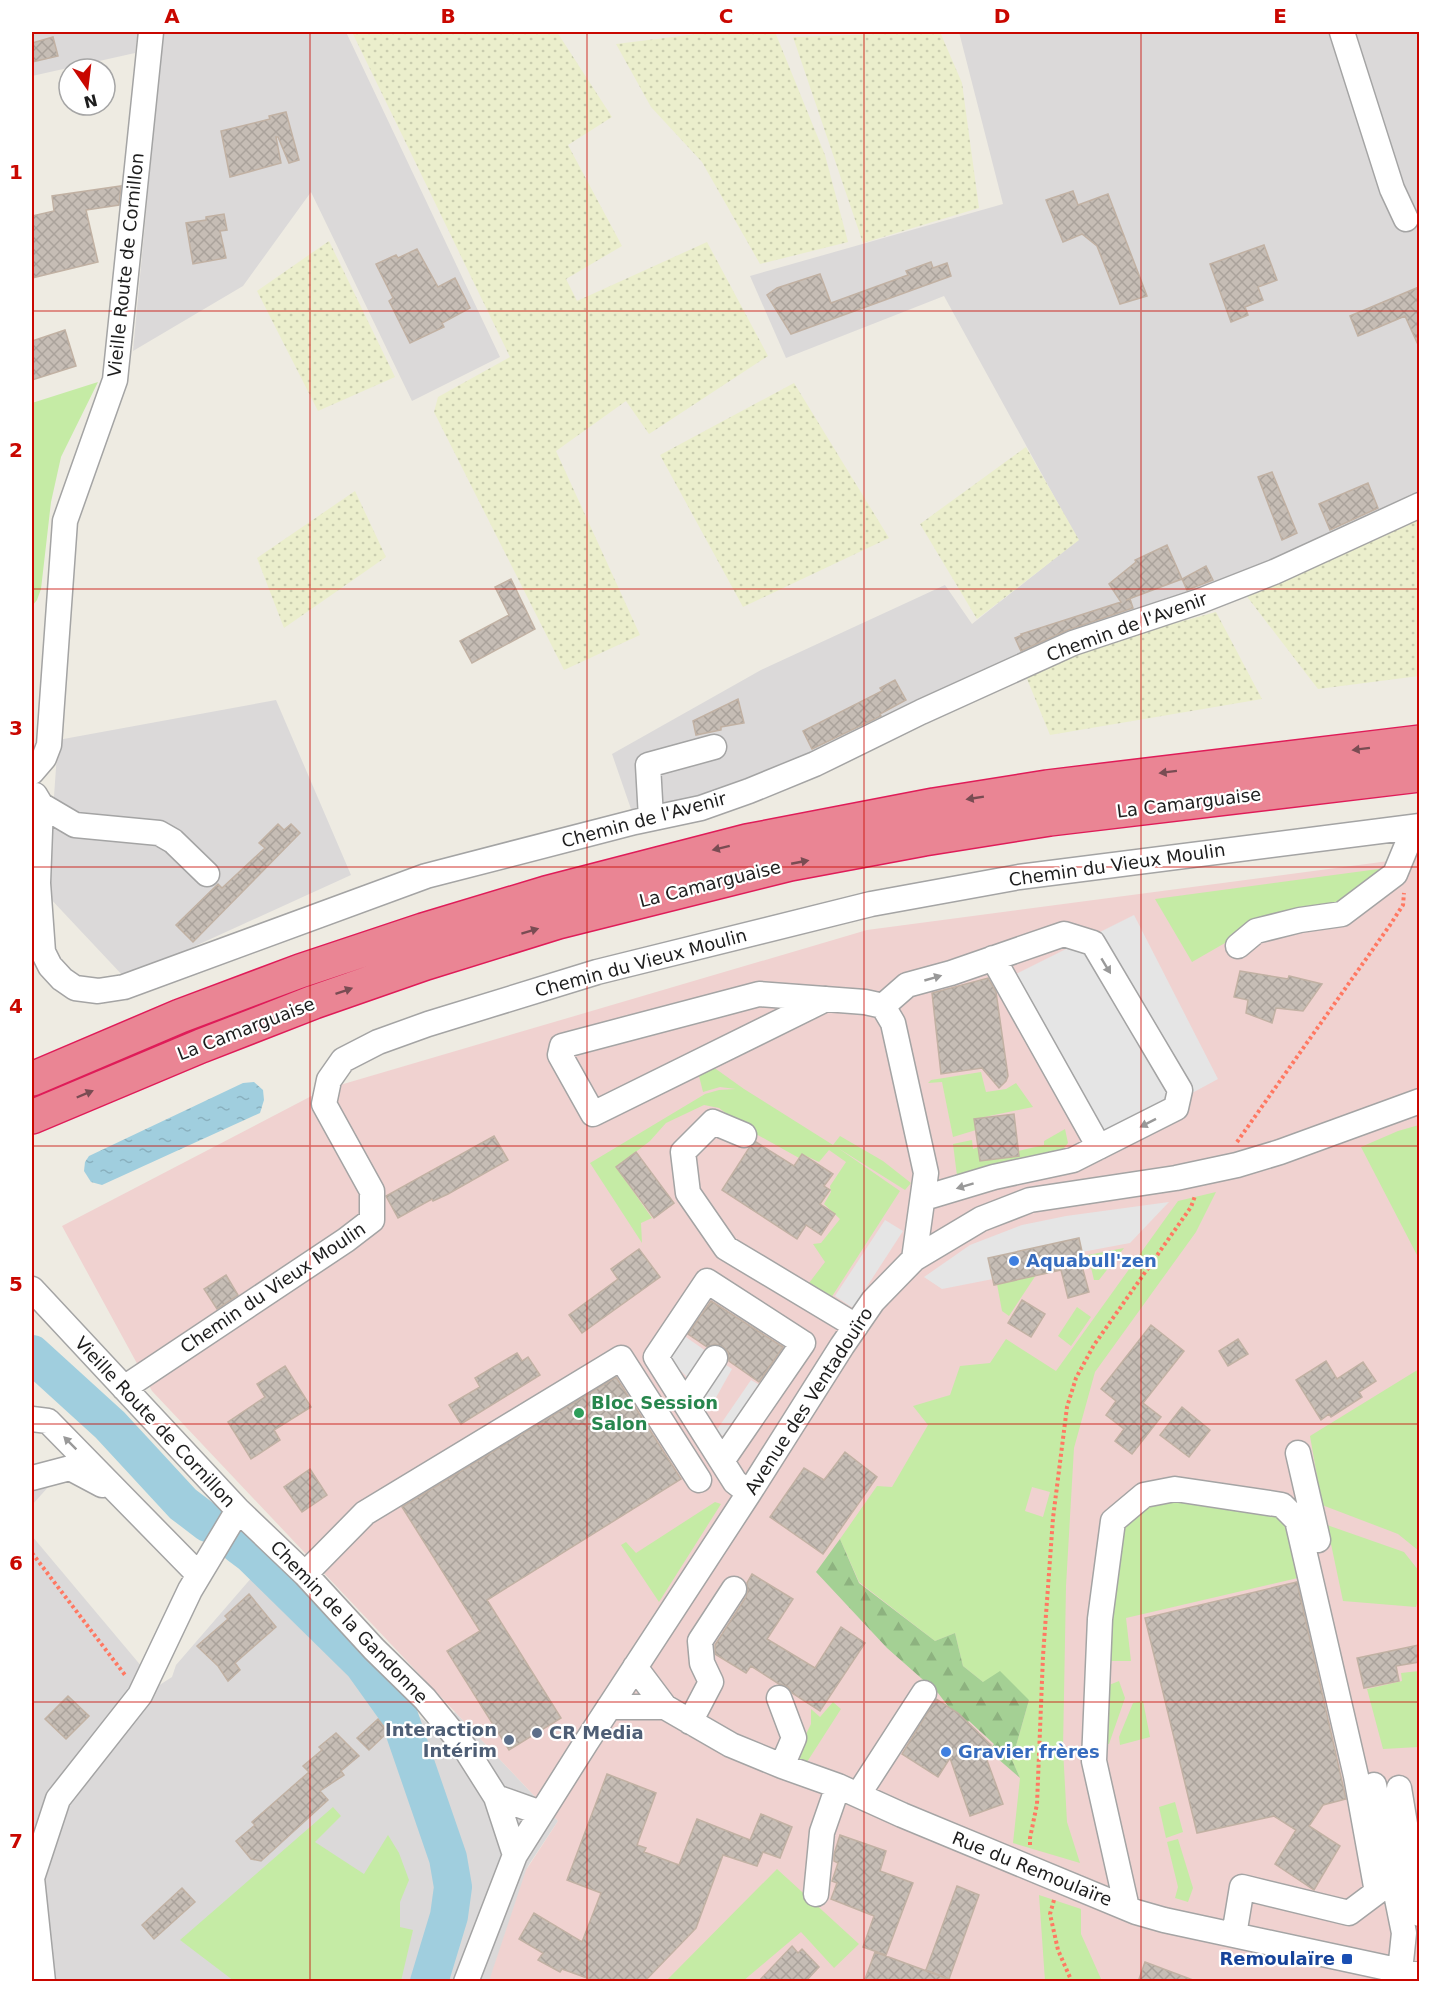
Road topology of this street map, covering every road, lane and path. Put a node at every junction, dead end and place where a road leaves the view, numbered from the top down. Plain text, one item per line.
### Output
1 (151, 32) edge
2 (1342, 32) edge
3 (1406, 219) dead end
4 (1419, 505) edge
5 (1419, 742) edge
6 (714, 747) dead end
7 (1419, 775) edge
8 (34, 789) edge
9 (651, 818) junction
10 (1414, 827) edge
11 (35, 856) edge
12 (207, 874) dead end
13 (1395, 874) junction
14 (1238, 946) dead end
15 (993, 958) junction
16 (826, 999) junction
17 (884, 1006) junction
18 (32, 1079) edge
19 (1419, 1101) edge
20 (32, 1118) edge
21 (744, 1135) dead end
22 (1099, 1147) junction
23 (1237, 1165) junction
24 (1189, 1192) dead end
25 (924, 1198) junction
26 (914, 1259) junction
27 (32, 1289) edge
28 (856, 1326) junction
29 (715, 1358) dead end
30 (124, 1388) junction
31 (685, 1403) junction
32 (32, 1419) edge
33 (1298, 1453) dead end
34 (722, 1461) junction
35 (32, 1478) edge
36 (699, 1480) dead end
37 (749, 1493) junction
38 (238, 1510) junction
39 (32, 1553) edge
40 (305, 1574) junction
41 (194, 1583) junction
42 (734, 1589) dead end
43 (635, 1667) junction
44 (924, 1693) dead end
45 (140, 1695) junction
46 (778, 1698) dead end
47 (609, 1707) junction
48 (665, 1707) junction
49 (690, 1722) junction
50 (782, 1766) junction
51 (1399, 1788) dead end
52 (848, 1791) junction
53 (496, 1797) junction
54 (542, 1813) junction
55 (1031, 1851) dead end
56 (515, 1855) junction
57 (816, 1894) dead end
58 (1054, 1898) dead end
59 (1127, 1908) junction
60 (1419, 1914) edge
61 (1234, 1935) junction
62 (1410, 1973) edge
63 (43, 1982) edge
64 (466, 1982) edge
65 (1072, 1982) edge

1 - 8 street, Vieille Route de Cornillon
2 - 3 street
4 - 9 street, Chemin de l'Avenir
5 -> 18 highway, La Camarguaise
6 - 9 street
20 -> 7 highway, La Camarguaise
8 - 11 street, Chemin de l'Avenir
8 - 12 street
9 - 11 street, Chemin de l'Avenir
10 - 13 street
10 - 30 street, Chemin du Vieux Moulin
13 - 14 street
13 - 23 path
17 -> 15 street
15 - 22 street
15 -> 22 street
16 - 16 street
16 - 17 street
17 - 25 street
19 - 23 street, Avenue des Ventadouïro
21 - 28 street
22 -> 25 street
23 - 26 street, Avenue des Ventadouïro
24 - 55 path
25 - 26 street
26 - 28 street, Avenue des Ventadouïro
27 - 30 street, Vieille Route de Cornillon
28 - 37 street, Avenue des Ventadouïro
29 - 31 street
30 - 38 street, Vieille Route de Cornillon
31 - 34 street
31 - 34 street
41 -> 32 street
33 - 62 street
34 - 37 street
35 - 41 street
36 - 40 street
37 - 43 street, Avenue des Ventadouïro
38 - 40 street, Chemin de la Gandonne
38 - 41 street, Vieille Route de Cornillon
39 - 45 path
40 - 53 street, Chemin de la Gandonne
41 - 45 street, Vieille Route de Cornillon
42 - 49 street
43 - 47 street, Avenue des Ventadouïro
43 - 48 street, Rue du Remoulaïre
44 - 52 street
45 - 63 street, Vieille Route de Cornillon
46 - 50 street
47 - 48 street
47 - 54 street, Avenue des Ventadouïro
48 - 49 street, Rue du Remoulaïre
49 - 50 street, Rue du Remoulaïre
50 - 52 street, Rue du Remoulaïre
51 - 60 street
52 - 57 street
52 - 59 street, Rue du Remoulaïre
53 - 54 street
53 - 56 street, Chemin de la Gandonne
54 - 56 street, Avenue des Ventadouïro
56 - 64 street, Avenue des Ventadouïro
58 - 65 path
59 - 61 street, Rue du Remoulaïre
59 - 61 street
61 - 62 street, Rue du Remoulaïre

